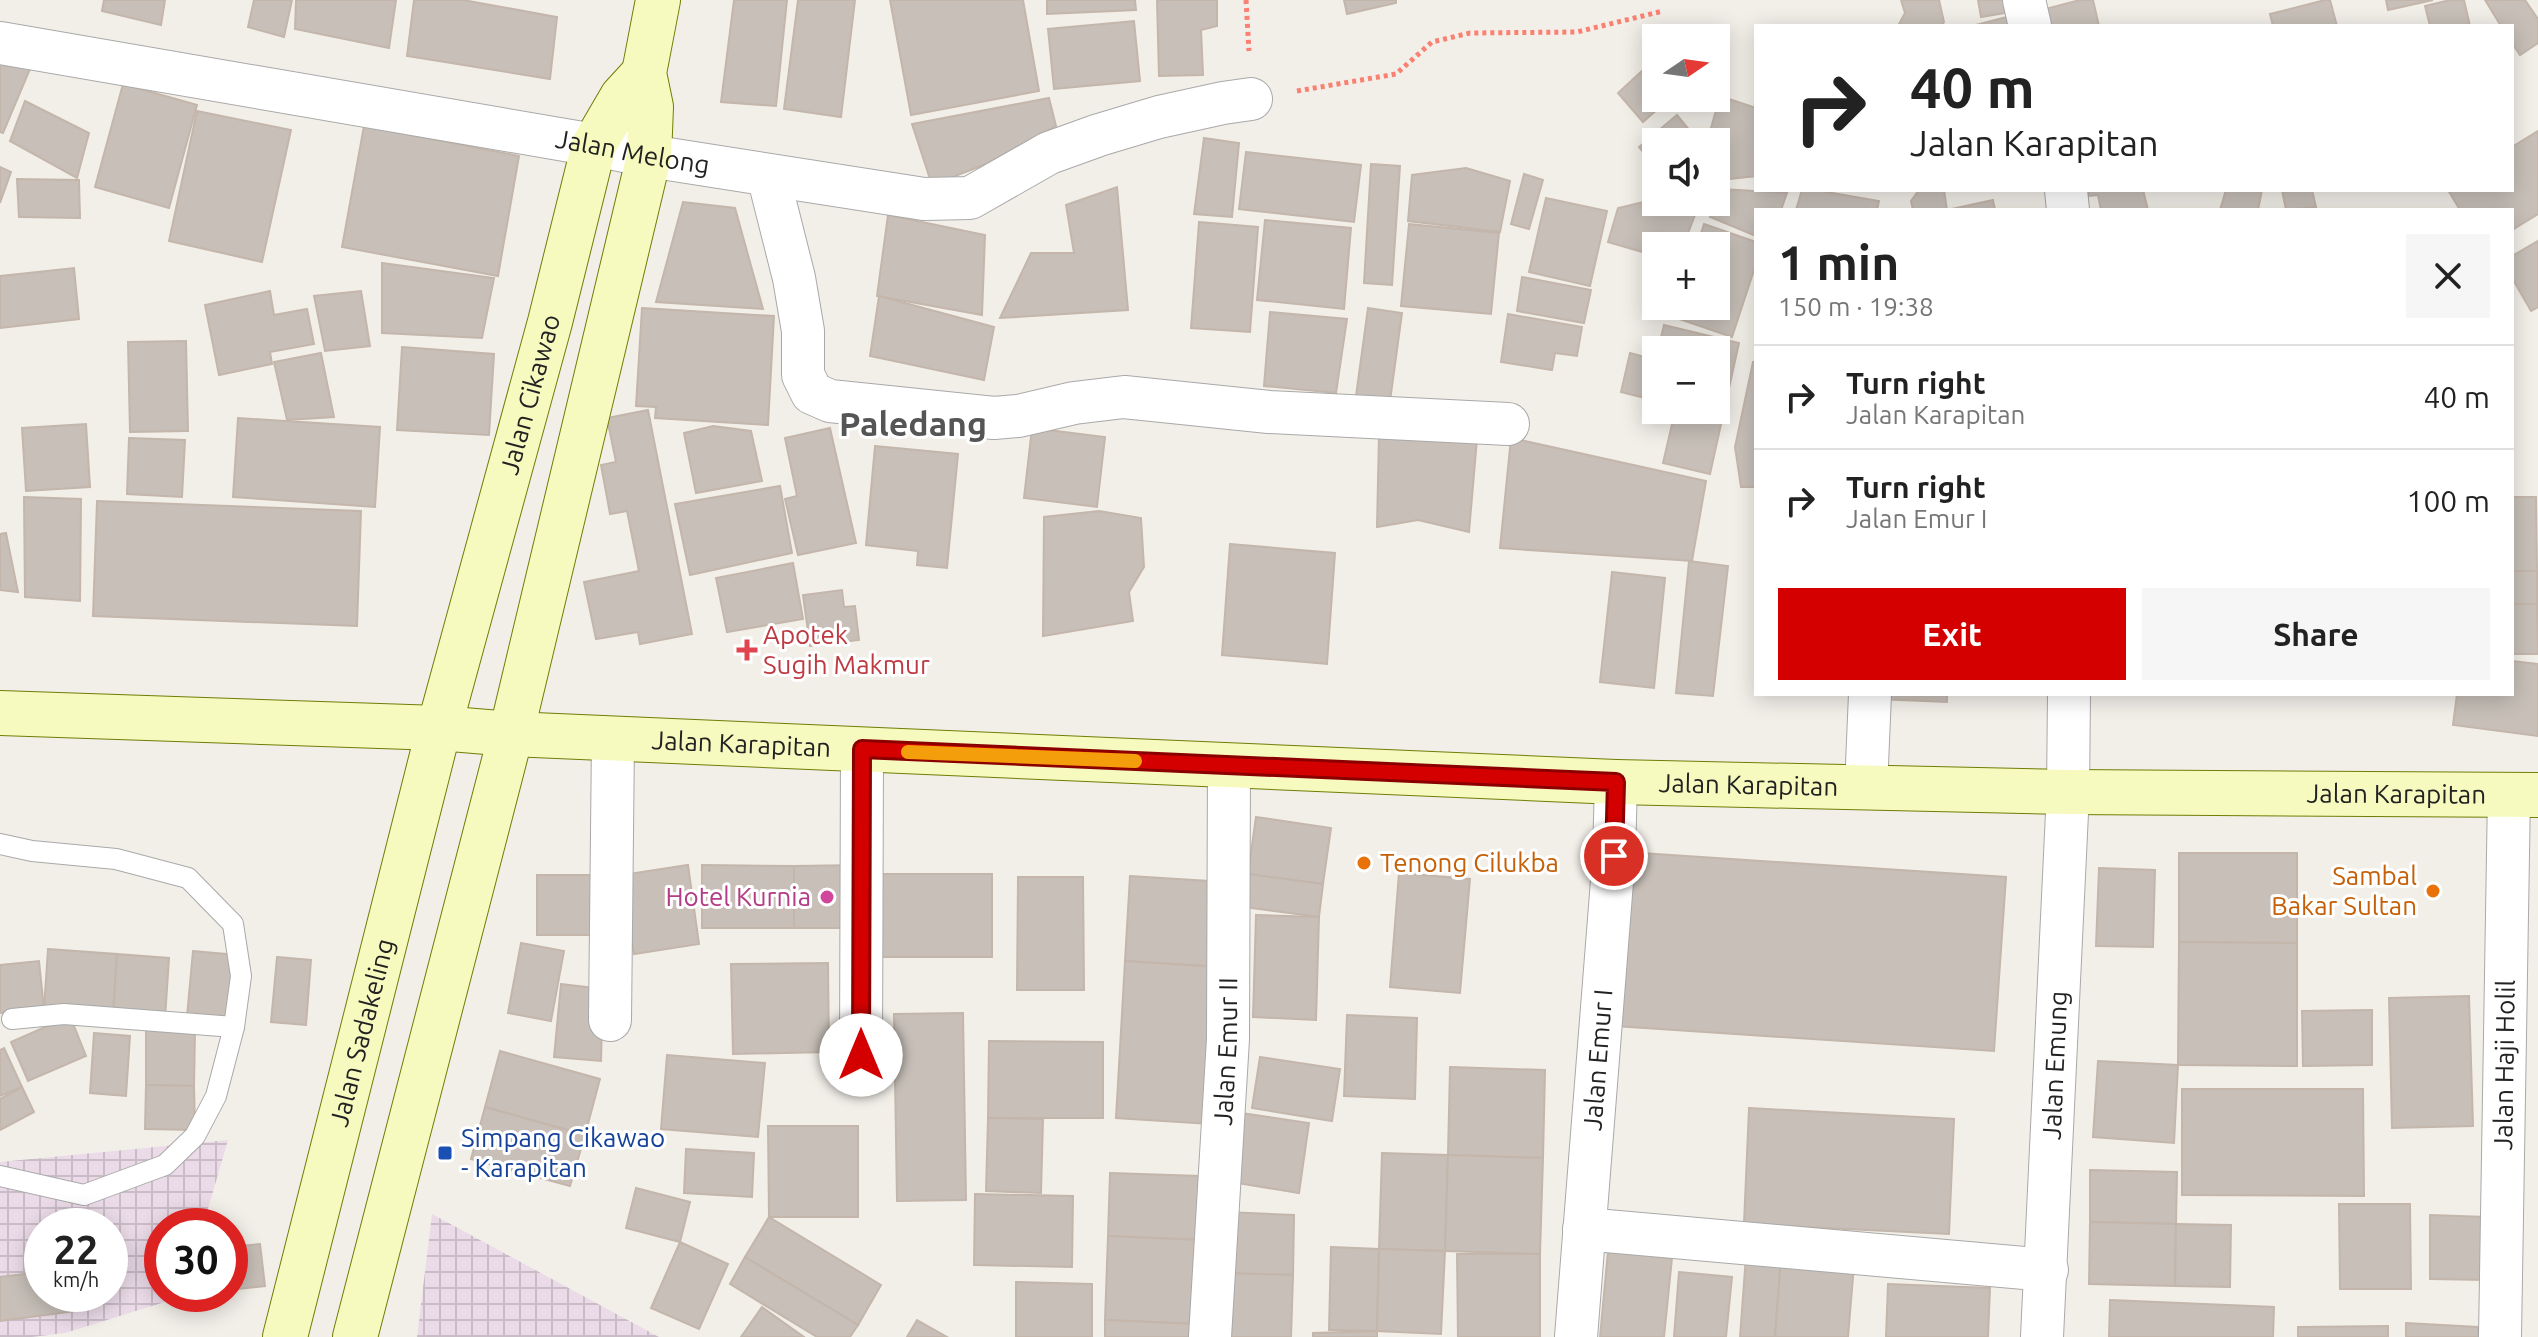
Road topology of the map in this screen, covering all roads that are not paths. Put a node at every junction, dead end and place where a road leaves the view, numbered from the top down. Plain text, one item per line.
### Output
1 (658, 0) edge
2 (2024, 0) edge
3 (2030, 24) edge
4 (0, 43) edge
5 (644, 73) junction
6 (1251, 99) road end
7 (594, 145) junction
8 (649, 156) junction
9 (768, 175) junction
10 (1508, 424) dead end
11 (1870, 696) edge
12 (2069, 696) edge
13 (0, 713) edge
14 (439, 728) junction
15 (511, 734) junction
16 (613, 739) junction
17 (862, 749) junction
18 (1229, 765) junction
19 (1616, 782) junction
20 (1866, 788) junction
21 (2068, 792) junction
22 (2523, 795) edge
23 (0, 844) edge
24 (12, 1019) dead end
25 (610, 1020) dead end
26 (234, 1027) junction
27 (861, 1055) dead end
28 (0, 1176) edge
29 (1584, 1229) junction
30 (2047, 1270) junction
31 (285, 1337) edge
32 (355, 1337) edge
33 (1210, 1337) edge
34 (1576, 1337) edge
35 (2042, 1337) edge
36 (2500, 1337) edge

1 - 5 street, Jalan Cikawao
2 - 3 street
4 - 7 street, Jalan Melong
5 - 7 street, Jalan Cikawao
5 - 8 street, Jalan Cikawao
6 - 9 street, Jalan Melong
7 - 8 street, Jalan Melong
7 - 14 street, Jalan Cikawao
8 - 9 street, Jalan Melong
8 - 15 street, Jalan Cikawao
9 - 10 street
11 - 20 street
12 - 21 street, Jalan Emung
13 - 14 street, Jalan Karapitan
14 - 15 street, Jalan Karapitan
14 - 31 street, Jalan Sadakeling
15 - 16 street, Jalan Karapitan
15 - 32 street
16 - 17 street, Jalan Karapitan
16 - 25 street
17 - 18 street, Jalan Karapitan
17 - 27 street
18 - 19 street, Jalan Karapitan
18 - 33 street, Jalan Emur II
19 - 20 street, Jalan Karapitan
19 - 29 street, Jalan Emur I
20 - 21 street, Jalan Karapitan
21 - 22 street, Jalan Karapitan
21 - 30 street, Jalan Emung
22 - 36 street, Jalan Haji Holil
23 - 26 lane
24 - 26 lane
26 - 28 lane
29 - 30 street
29 - 34 street, Jalan Emur I
30 - 35 street, Jalan Emung

